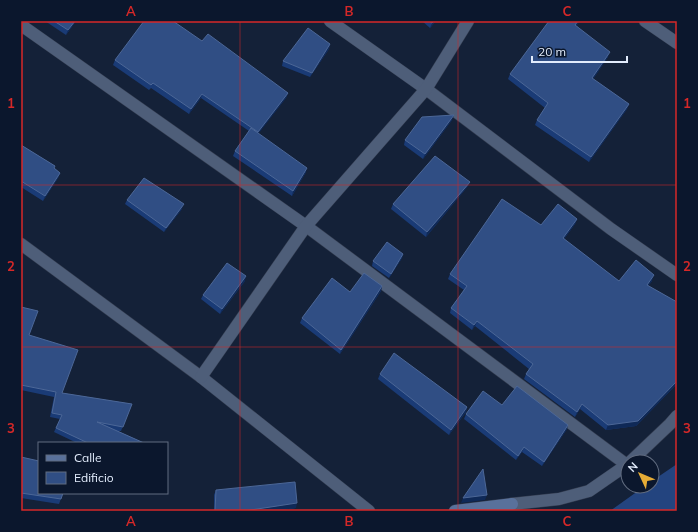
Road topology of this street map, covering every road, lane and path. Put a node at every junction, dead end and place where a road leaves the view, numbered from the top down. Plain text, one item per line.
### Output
1 (330, 21) edge
2 (468, 21) edge
3 (645, 21) edge
4 (21, 25) edge
5 (677, 43) edge
6 (426, 89) junction
7 (306, 226) junction
8 (21, 244) edge
9 (677, 275) edge
10 (201, 377) junction
11 (677, 416) edge
12 (638, 454) edge
13 (620, 458) edge
14 (620, 470) edge
15 (512, 507) edge
16 (369, 511) edge
17 (455, 511) edge

1 - 6 street
2 - 6 street
3 - 5 street
4 - 7 street
6 - 7 street
6 - 9 street
7 - 10 street
7 - 13 street
8 - 10 street
10 - 16 street
11 - 12 street
14 - 15 street
15 - 17 street

